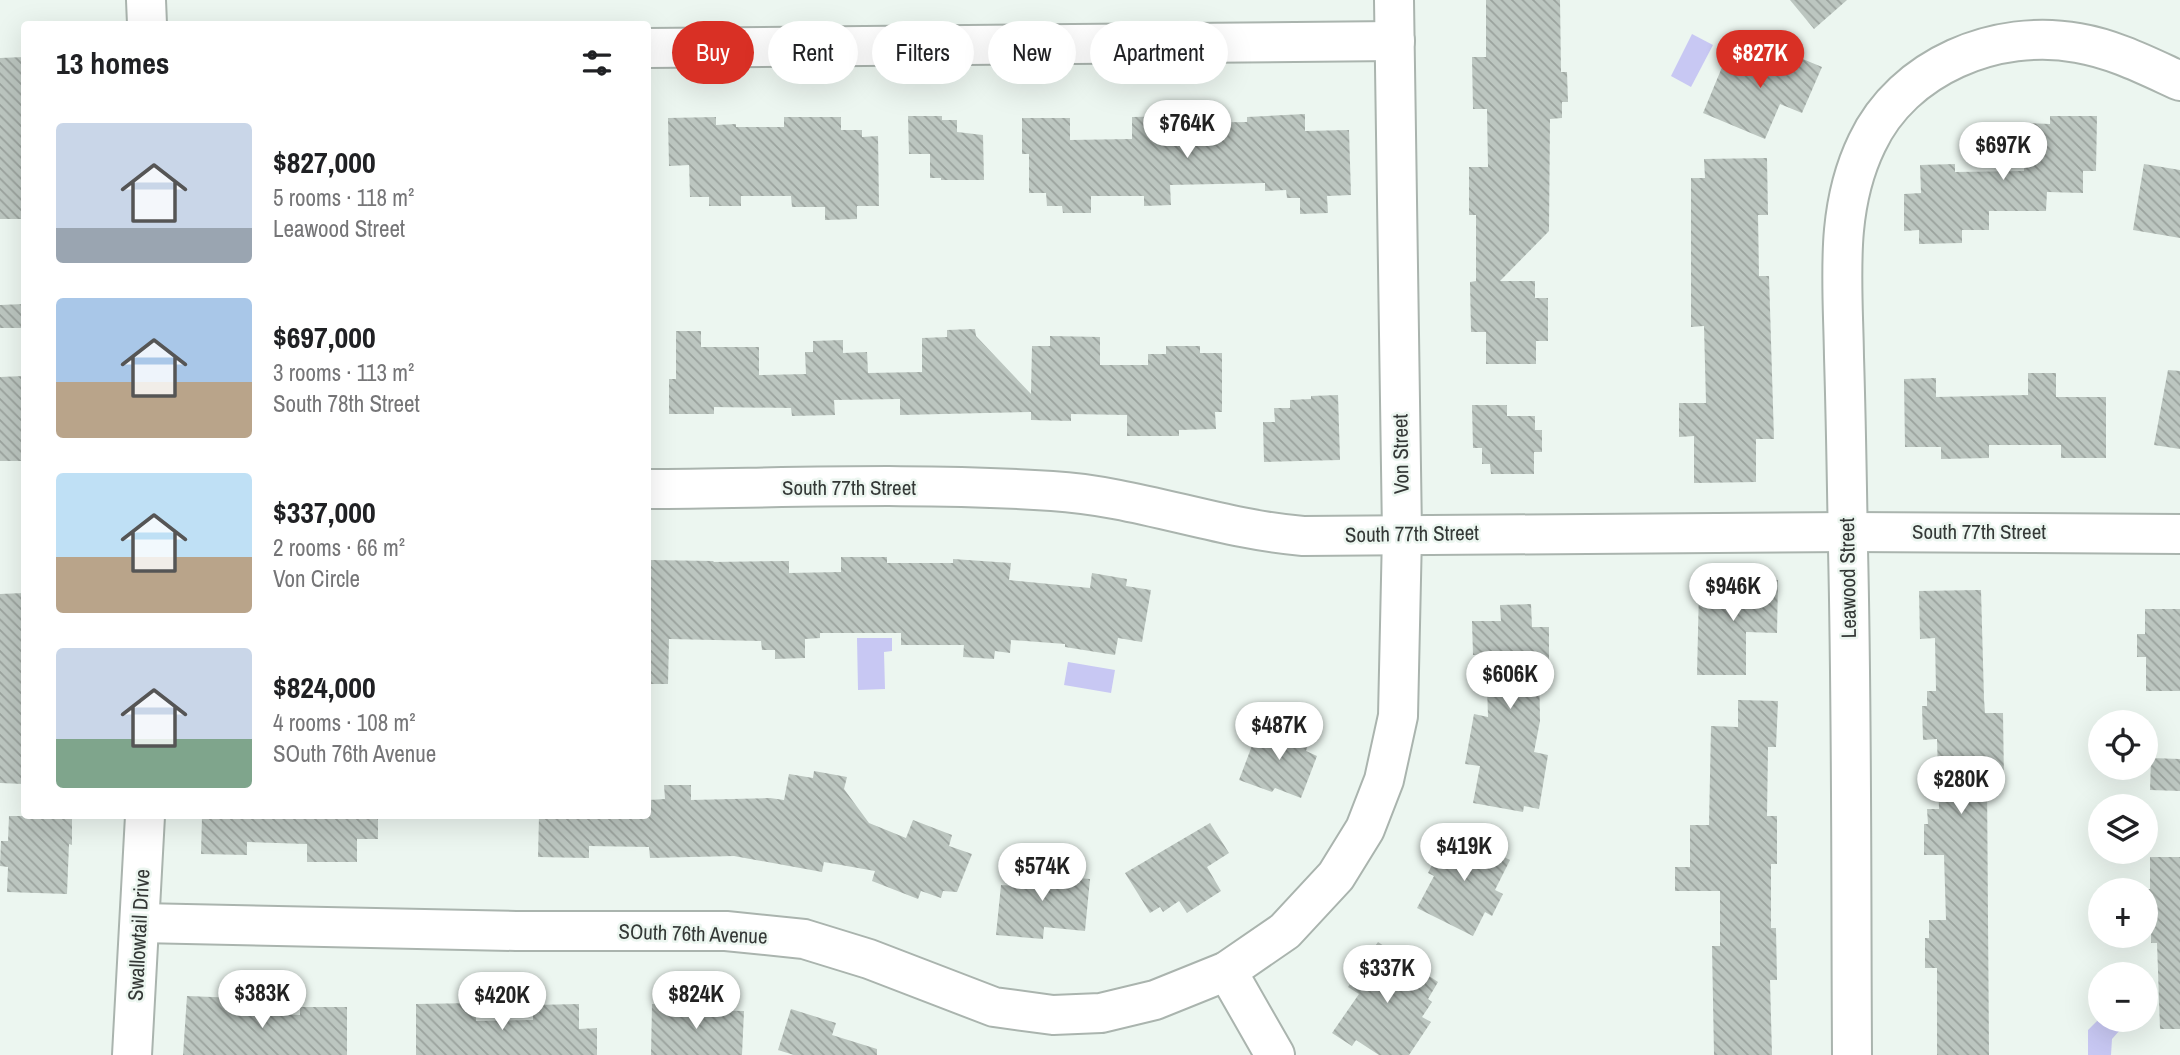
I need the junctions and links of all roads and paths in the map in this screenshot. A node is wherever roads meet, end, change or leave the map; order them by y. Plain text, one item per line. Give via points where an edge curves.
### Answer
1 (146, 0) edge
2 (1394, 0) edge
3 (147, 21) edge
4 (1395, 41) junction
5 (651, 48) edge
6 (2180, 81) edge
7 (651, 489) edge
8 (1848, 531) junction
9 (1402, 534) junction
10 (2180, 534) edge
11 (145, 819) edge
12 (140, 923) junction
13 (1227, 971) junction
14 (132, 1055) edge
15 (1275, 1055) edge
16 (1852, 1055) edge

1 - 3 street
2 - 4 street, Von Street
4 - 5 street
4 - 9 street, Von Street
6 - 8 street, Leawood Street via 2098,47 2027,41 1972,52 1946,63 1913,85 1868,139 1847,195 1843,227
7 - 9 street, South 77th Street via 1054,491 1122,501 1262,533
8 - 9 street, South 77th Street
8 - 10 street, South 77th Street
8 - 16 street, Leawood Street
9 - 13 street, Von Street via 1398,716 1384,780 1365,829 1336,876 1285,931
11 - 12 street, Swallowtail Drive
12 - 13 street, SOuth 76th Avenue via 726,931 804,939 995,1007 1054,1015 1101,1013 1155,1000
12 - 14 street, Swallowtail Drive
13 - 15 street

